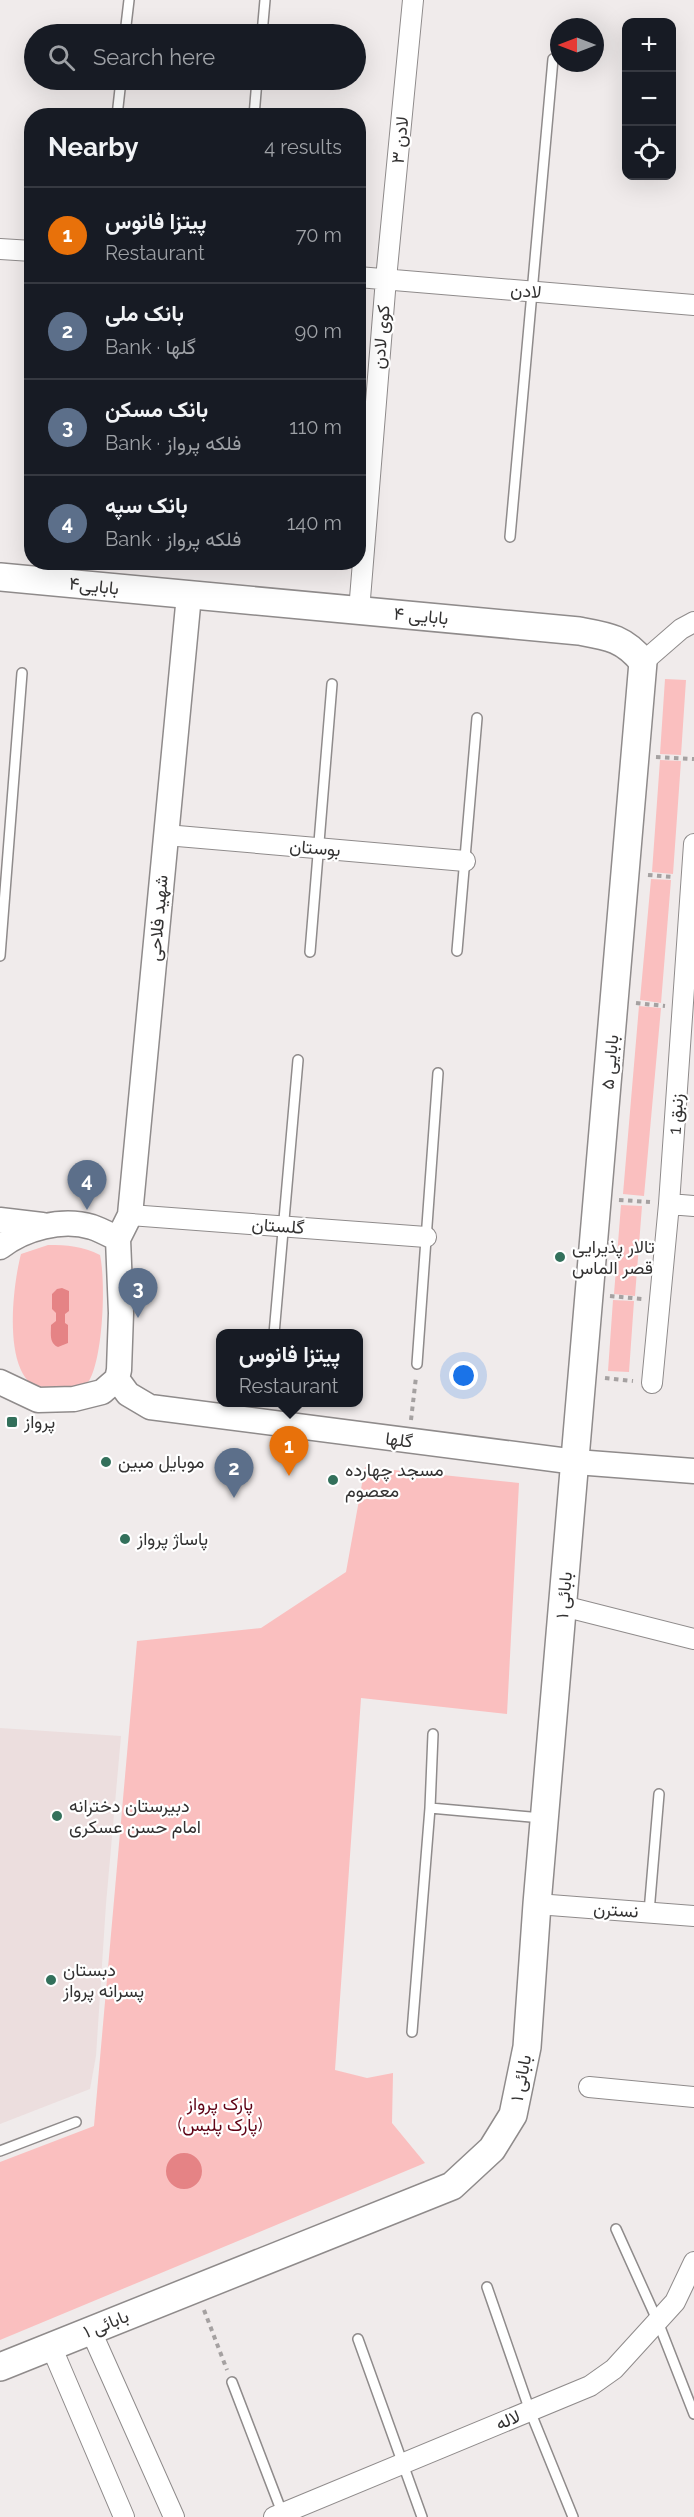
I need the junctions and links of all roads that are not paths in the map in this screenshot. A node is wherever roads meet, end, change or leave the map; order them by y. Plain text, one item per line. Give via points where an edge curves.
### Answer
1 (129, 0) edge
2 (265, 0) edge
3 (413, 0) edge
4 (126, 24) edge
5 (263, 24) edge
6 (552, 72) edge
7 (120, 90) edge
8 (256, 90) edge
9 (118, 108) edge
10 (255, 108) edge
11 (0, 249) edge
12 (24, 250) edge
13 (366, 278) edge
14 (386, 279) junction
15 (532, 291) junction
16 (694, 305) edge
17 (366, 525) edge
18 (510, 537) dead end
19 (362, 570) edge
20 (0, 577) edge
21 (189, 596) junction
22 (359, 611) junction
23 (694, 622) edge
24 (644, 662) junction
25 (22, 673) dead end
26 (332, 684) dead end
27 (477, 718) dead end
28 (166, 835) junction
29 (694, 844) edge
30 (318, 848) junction
31 (465, 861) junction
32 (458, 951) dead end
33 (310, 952) dead end
34 (0, 956) edge
35 (298, 1060) dead end
36 (438, 1073) dead end
37 (669, 1204) junction
38 (694, 1206) edge
39 (130, 1215) junction
40 (0, 1220) edge
41 (50, 1226) junction
42 (283, 1226) junction
43 (426, 1237) junction
44 (118, 1239) junction
45 (0, 1248) edge
46 (274, 1329) edge
47 (417, 1364) road end
48 (117, 1379) junction
49 (0, 1382) edge
50 (652, 1383) road end
51 (576, 1462) junction
52 (694, 1471) edge
53 (563, 1606) junction
54 (694, 1639) edge
55 (433, 1734) dead end
56 (659, 1794) dead end
57 (430, 1808) junction
58 (545, 1819) junction
59 (537, 1904) junction
60 (649, 1912) junction
61 (694, 1916) edge
62 (411, 2032) dead end
63 (589, 2087) dead end
64 (694, 2097) edge
65 (76, 2122) dead end
66 (0, 2151) edge
67 (616, 2229) dead end
68 (694, 2262) edge
69 (487, 2287) dead end
70 (658, 2322) junction
71 (91, 2331) junction
72 (358, 2339) dead end
73 (51, 2346) junction
74 (0, 2367) edge
75 (232, 2382) road end
76 (530, 2411) junction
77 (694, 2414) edge
78 (402, 2464) junction
79 (280, 2516) edge
80 (124, 2517) edge
81 (174, 2517) edge
82 (422, 2517) edge
83 (573, 2517) edge

1 - 4 lane
2 - 5 lane
3 - 14 street, لادن ۳
6 - 15 lane
7 - 9 lane
8 - 10 lane
11 - 12 street
13 - 14 street, لادن
14 - 15 street, لادن
14 - 17 street, کوی لادن
15 - 16 street, لادن
15 - 18 lane
19 - 22 street, کوی لادن
20 - 21 main road, بابایی۴
21 - 22 main road, بابایی ۴
21 - 28 street, شهید فلاحی
22 - 24 main road, بابایی ۴ via 579,631 612,637 632,648
23 - 24 street
24 - 51 main road, ۵ بابایی
25 - 34 lane
26 - 30 lane
27 - 31 lane
28 - 30 street, بوستان
28 - 39 street, شهید فلاحی
29 - 37 street, زنبق 1
30 - 31 street, بوستان
30 - 33 lane
31 - 32 lane
35 - 42 lane
36 - 43 lane
37 - 38 street
37 - 50 street, زنبق 1
39 - 42 street, گلستان
39 - 44 street, شهید فلاحی
40 - 41 street
41 - 44 street via 91,1227
41 - 45 street via 34,1228
42 - 43 street, گلستان
42 - 46 lane
43 - 47 lane
44 - 48 street via 121,1313
48 - 49 street via 102,1392 38,1400
48 - 51 street, گلها via 128,1394 150,1407
51 - 52 street, گلها
51 - 53 main road, بابائی ۱
53 - 54 street
53 - 58 main road, بابائی ۱
55 - 57 lane
56 - 60 lane
57 - 58 lane
57 - 62 lane
58 - 59 main road, بابائی ۱
59 - 60 street, نسترن
59 - 71 main road, بابائی ۱ via 527,2047 513,2115 492,2149 452,2186
60 - 61 street, نسترن
63 - 64 street
65 - 66 lane
67 - 70 lane
68 - 70 street, لاله via 675,2302
69 - 76 lane
70 - 76 street, لاله via 614,2369 590,2386
70 - 77 lane
71 - 73 main road, بابائی ۱
71 - 81 street
72 - 78 lane
73 - 74 main road, بابائی ۱
73 - 80 street
75 - 79 lane
76 - 78 street, لاله
76 - 83 lane
78 - 79 street, لاله
78 - 82 lane

